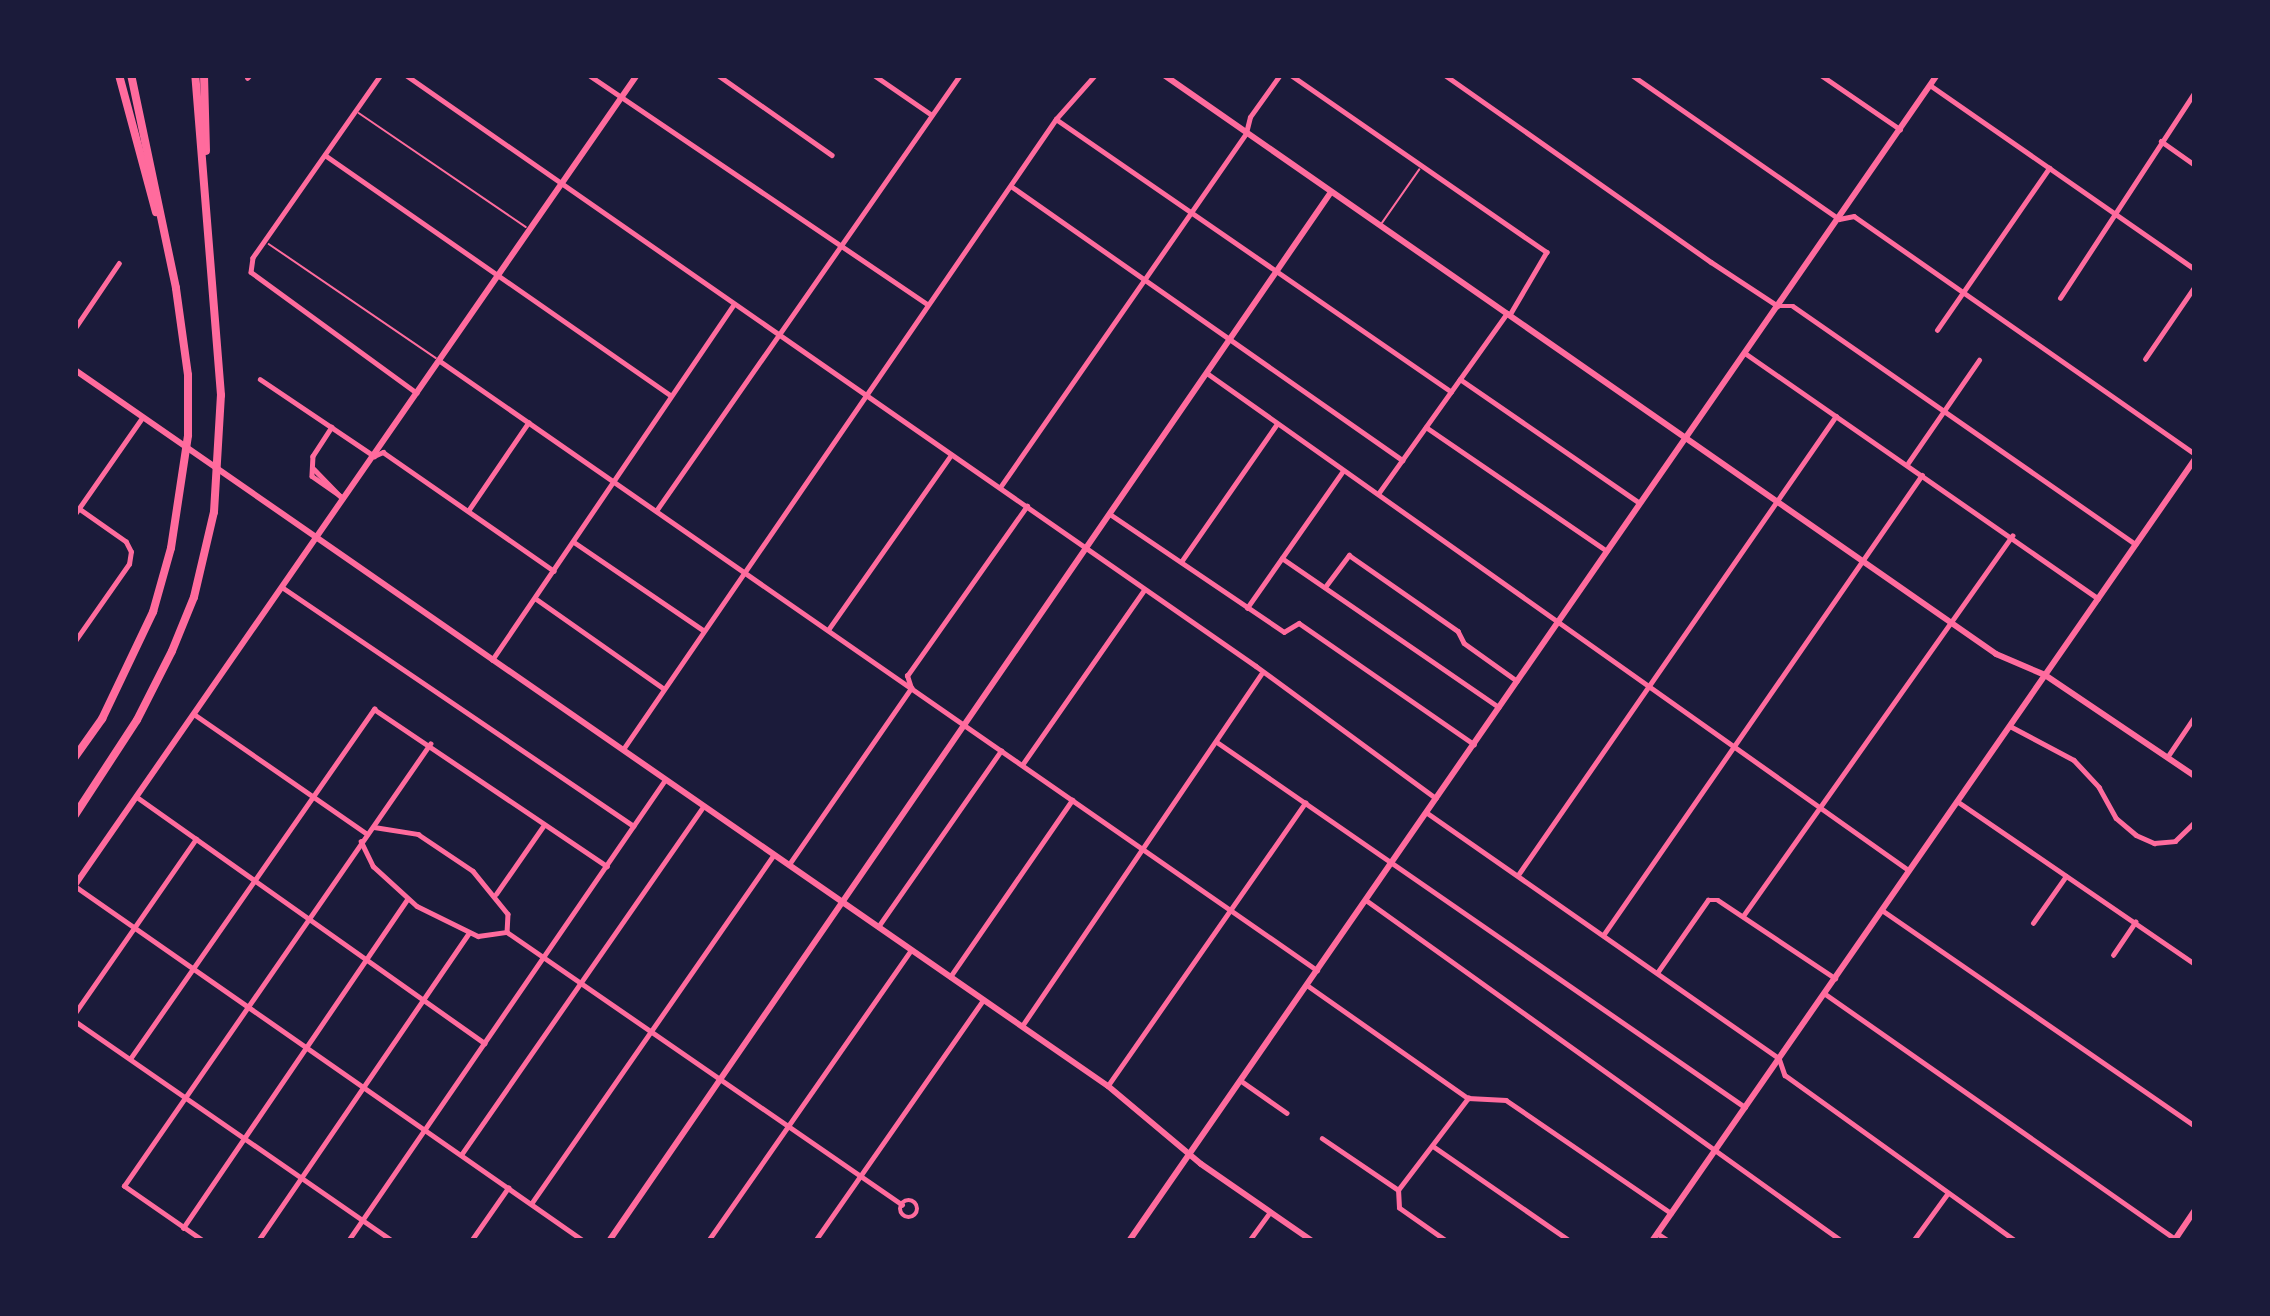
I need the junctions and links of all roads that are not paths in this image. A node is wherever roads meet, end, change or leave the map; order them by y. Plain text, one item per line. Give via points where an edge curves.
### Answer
1 (119, 75) edge
2 (131, 75) edge
3 (200, 75) edge
4 (381, 75) edge
5 (406, 75) edge
6 (589, 75) edge
7 (638, 75) edge
8 (718, 75) edge
9 (874, 75) edge
10 (960, 75) edge
11 (1095, 75) edge
12 (1164, 75) edge
13 (1280, 75) edge
14 (1291, 75) edge
15 (1445, 75) edge
16 (1632, 75) edge
17 (1821, 75) edge
18 (1937, 75) edge
19 (1930, 85) junction
20 (2195, 92) edge
21 (622, 97) junction
22 (356, 110) junction
23 (932, 115) junction
24 (1056, 119) junction
25 (1900, 129) junction
26 (1246, 133) junction
27 (2161, 141) junction
28 (326, 155) junction
29 (832, 155) dead end
30 (1422, 165) junction
31 (2195, 165) edge
32 (2049, 168) junction
33 (562, 184) junction
34 (1011, 186) junction
35 (1331, 192) junction
36 (1191, 212) junction
37 (2117, 216) junction
38 (1839, 219) junction
39 (1380, 226) junction
40 (530, 230) junction
41 (266, 242) junction
42 (843, 244) junction
43 (119, 263) dead end
44 (2195, 269) edge
45 (1276, 272) junction
46 (498, 276) junction
47 (1144, 278) junction
48 (2195, 286) edge
49 (176, 288) junction
50 (1963, 291) junction
51 (2060, 298) dead end
52 (734, 304) junction
53 (927, 304) junction
54 (1778, 307) junction
55 (1508, 314) junction
56 (75, 328) edge
57 (1936, 329) dead end
58 (779, 335) junction
59 (1230, 340) junction
60 (1745, 353) junction
61 (2145, 359) dead end
62 (1978, 360) dead end
63 (440, 362) junction
64 (75, 370) edge
65 (1207, 373) junction
66 (260, 379) dead end
67 (1460, 379) junction
68 (1451, 392) junction
69 (417, 393) junction
70 (864, 394) junction
71 (671, 396) junction
72 (1944, 410) junction
73 (1836, 416) junction
74 (142, 418) junction
75 (528, 423) junction
76 (1277, 424) junction
77 (332, 427) junction
78 (1426, 427) junction
79 (1686, 438) junction
80 (951, 454) junction
81 (374, 456) junction
82 (2195, 457) edge
83 (1403, 460) junction
84 (1908, 463) junction
85 (1343, 471) junction
86 (1922, 475) junction
87 (613, 481) junction
88 (1000, 487) junction
89 (1378, 496) junction
90 (344, 499) junction
91 (1777, 501) junction
92 (1640, 504) junction
93 (1027, 506) junction
94 (77, 511) edge
95 (468, 511) junction
96 (656, 511) junction
97 (1110, 514) junction
98 (2012, 536) junction
99 (315, 538) junction
100 (574, 542) junction
101 (2136, 544) junction
102 (1086, 549) junction
103 (1607, 551) junction
104 (1282, 558) junction
105 (1863, 561) junction
106 (1181, 562) junction
107 (554, 571) junction
108 (743, 572) junction
109 (282, 587) junction
110 (1325, 587) junction
111 (1144, 590) junction
112 (535, 598) junction
113 (2098, 598) junction
114 (1247, 608) junction
115 (1558, 622) junction
116 (1951, 622) junction
117 (703, 630) junction
118 (828, 630) junction
119 (75, 641) edge
120 (492, 660) junction
121 (1261, 674) junction
122 (2045, 675) junction
123 (1517, 681) junction
124 (1648, 687) junction
125 (663, 688) junction
126 (910, 688) junction
127 (1499, 707) junction
128 (194, 714) junction
129 (2195, 716) edge
130 (964, 725) junction
131 (2010, 726) junction
132 (1217, 742) junction
133 (430, 744) junction
134 (1474, 744) junction
135 (1733, 747) junction
136 (622, 750) junction
137 (1001, 751) junction
138 (75, 757) edge
139 (2167, 757) junction
140 (1022, 765) junction
141 (2195, 776) edge
142 (665, 779) junction
143 (310, 796) junction
144 (136, 797) junction
145 (1436, 798) junction
146 (1072, 800) junction
147 (1957, 801) junction
148 (1305, 803) junction
149 (703, 807) junction
150 (1819, 807) junction
151 (1426, 812) junction
152 (75, 814) edge
153 (2195, 822) edge
154 (545, 823) junction
155 (634, 826) junction
156 (369, 830) junction
157 (196, 838) junction
158 (361, 842) junction
159 (1144, 850) junction
160 (774, 856) junction
161 (1391, 863) junction
162 (788, 865) junction
163 (607, 866) junction
164 (1910, 870) junction
165 (1517, 875) junction
166 (2066, 876) junction
167 (254, 879) junction
168 (75, 886) edge
169 (496, 894) junction
170 (408, 899) junction
171 (1366, 900) junction
172 (842, 902) junction
173 (1231, 910) junction
174 (1882, 910) junction
175 (1743, 916) junction
176 (309, 918) junction
177 (2134, 922) junction
178 (2033, 923) dead end
179 (878, 927) junction
180 (134, 928) junction
181 (469, 932) junction
182 (507, 932) junction
183 (1603, 936) junction
184 (910, 950) junction
185 (2113, 955) dead end
186 (544, 957) junction
187 (367, 959) junction
188 (2195, 964) edge
189 (192, 968) junction
190 (1317, 970) junction
191 (1657, 973) junction
192 (950, 977) junction
193 (1835, 978) junction
194 (581, 982) junction
195 (1307, 985) junction
196 (1824, 993) junction
197 (423, 999) junction
198 (983, 1000) junction
199 (248, 1007) junction
200 (75, 1017) edge
201 (1022, 1026) junction
202 (651, 1030) junction
203 (485, 1043) junction
204 (307, 1048) junction
205 (1779, 1058) junction
206 (130, 1059) junction
207 (720, 1079) junction
208 (1240, 1081) junction
209 (1108, 1086) junction
210 (363, 1087) junction
211 (186, 1097) junction
212 (1468, 1098) junction
213 (1745, 1106) junction
214 (1287, 1113) dead end
215 (788, 1125) junction
216 (2195, 1126) edge
217 (425, 1130) junction
218 (245, 1138) junction
219 (1322, 1138) dead end
220 (1433, 1146) junction
221 (1717, 1148) junction
222 (1190, 1154) junction
223 (461, 1155) junction
224 (861, 1175) junction
225 (301, 1178) junction
226 (508, 1188) junction
227 (1398, 1190) junction
228 (1948, 1193) junction
229 (531, 1204) junction
230 (902, 1204) dead end
231 (2195, 1210) edge
232 (1270, 1212) junction
233 (1671, 1213) junction
234 (363, 1220) junction
235 (183, 1228) junction
236 (1658, 1233) junction
237 (2176, 1240) edge
238 (202, 1241) edge
239 (257, 1241) edge
240 (347, 1241) edge
241 (393, 1241) edge
242 (471, 1241) edge
243 (584, 1241) edge
244 (609, 1241) edge
245 (708, 1241) edge
246 (815, 1241) edge
247 (1129, 1241) edge
248 (1250, 1241) edge
249 (1312, 1241) edge
250 (1446, 1241) edge
251 (1570, 1241) edge
252 (1652, 1241) edge
253 (1669, 1241) edge
254 (1842, 1241) edge
255 (1913, 1241) edge
256 (2017, 1241) edge

1 - 49 highway
2 - 49 highway
3 - 152 highway via 222,422 214,512 172,652
4 - 22 street
5 - 33 street
6 - 21 street
7 - 21 street
8 - 29 street
9 - 23 street
10 - 23 street
11 - 24 street
12 - 26 street
13 - 26 street
14 - 30 street
15 - 54 street
16 - 38 street
17 - 25 street
18 - 19 street
19 - 25 street
19 - 32 street
20 - 27 street
21 - 33 street
21 - 42 street
22 - 28 street
22 - 40 lane
23 - 42 street
24 - 34 street
24 - 36 street
25 - 38 street
26 - 35 street
26 - 36 street
27 - 31 street
27 - 37 street
28 - 41 street
28 - 46 street
30 - 39 lane
30 - 55 street via 1546,251
32 - 37 street
32 - 50 street
33 - 40 street
33 - 52 street
34 - 47 street
34 - 53 street
35 - 39 street
35 - 45 street
36 - 45 street
36 - 47 street
37 - 44 street
37 - 51 street
38 - 50 street via 1853,216
38 - 54 street
39 - 55 street
40 - 46 street
41 - 63 lane
41 - 69 street via 251,272
42 - 53 street
42 - 58 street
43 - 56 street
45 - 59 street
45 - 68 street
46 - 63 street
46 - 71 street
47 - 59 street
47 - 88 street
48 - 61 street
49 - 138 highway via 188,400 181,493 153,612
50 - 57 street
50 - 82 street
52 - 58 street
52 - 71 street
53 - 70 street
54 - 60 street
54 - 72 street via 1793,306
55 - 67 street
55 - 79 street
58 - 70 street
58 - 96 street
59 - 65 street
59 - 83 street
60 - 73 street
60 - 79 street
62 - 72 street
63 - 69 street
63 - 75 street
64 - 74 street
65 - 76 street
65 - 97 street
66 - 77 street
67 - 68 street
67 - 92 street
68 - 78 street
69 - 81 street
70 - 80 street
70 - 108 street
71 - 87 street
72 - 84 street
72 - 101 street
73 - 84 street
73 - 91 street
74 - 94 street
74 - 99 street
75 - 87 street
75 - 95 street
76 - 85 street
76 - 106 street
77 - 81 street
77 - 90 street via 313,456 314,469
78 - 83 street
78 - 103 street
79 - 91 street
79 - 92 street
80 - 88 street
80 - 118 street
81 - 90 street
81 - 95 street via 383,452
82 - 101 street
83 - 89 street
84 - 86 street
85 - 89 street
85 - 104 street
86 - 98 street
86 - 105 street
87 - 96 street
87 - 100 street
88 - 93 street
89 - 115 street
90 - 99 street
91 - 105 street
91 - 124 street
92 - 103 street
93 - 102 street
93 - 126 street via 908,676
94 - 119 street via 131,552
95 - 107 street
96 - 108 street
97 - 102 street
97 - 106 street
98 - 113 street
98 - 116 street
99 - 109 street
99 - 120 street
100 - 107 street
100 - 117 street
101 - 113 street
102 - 111 street
102 - 130 street
103 - 115 street
104 - 110 street
104 - 114 street
105 - 116 street
105 - 135 street
106 - 114 street
107 - 112 street
108 - 117 street
108 - 118 street
109 - 128 street
109 - 155 street
110 - 123 street via 1349,555
110 - 127 street
111 - 121 street
111 - 140 street
112 - 120 street
112 - 125 street
113 - 122 street
114 - 134 street via 1284,632 1299,623
115 - 123 street
115 - 124 street
116 - 122 street
116 - 150 street
117 - 125 street
118 - 126 street
120 - 136 street
121 - 132 street
121 - 145 street
122 - 131 street
122 - 139 street
123 - 127 street
124 - 135 street
124 - 165 street
125 - 136 street
126 - 130 street
126 - 162 street
127 - 134 street
128 - 143 street
128 - 144 street
129 - 139 street
130 - 137 street
130 - 172 street
131 - 147 street
131 - 153 street via 2074,760 2136,835 2175,841
132 - 148 street
132 - 159 street
133 - 143 street via 374,709
133 - 154 street
133 - 156 street
134 - 145 street
135 - 150 street
135 - 183 street
136 - 142 street
137 - 140 street
137 - 179 street
139 - 141 street
140 - 146 street
142 - 149 street
142 - 155 street
143 - 156 street
143 - 167 street
144 - 157 street
144 - 168 street
145 - 151 street
146 - 159 street
146 - 192 street
147 - 164 street
147 - 166 street
148 - 161 street
148 - 173 street
149 - 160 street
149 - 194 street
150 - 164 street
150 - 175 street
151 - 161 street
151 - 165 street
154 - 163 street
154 - 169 street
155 - 163 street
156 - 158 street
156 - 169 street via 428,839
157 - 167 street
157 - 180 street
158 - 170 street via 373,866
158 - 176 street
159 - 173 street
159 - 201 street
160 - 162 street
160 - 202 street
161 - 171 street
161 - 213 street
162 - 172 street
163 - 186 street
164 - 174 street
165 - 183 street
166 - 177 street
166 - 178 street
167 - 176 street
167 - 189 street
168 - 180 street
169 - 182 street via 511,922
170 - 181 street
170 - 187 street
171 - 190 street
171 - 221 street
172 - 179 street
172 - 207 street
173 - 190 street
173 - 209 street
174 - 193 street
174 - 216 street
175 - 191 street via 1708,900
175 - 193 street
176 - 187 street
176 - 199 street
177 - 185 street
177 - 188 street
179 - 184 street
180 - 189 street
180 - 200 street
181 - 182 street
181 - 197 street
182 - 186 street
183 - 191 street
184 - 192 street
184 - 215 street
186 - 194 street
186 - 203 street
187 - 197 street
187 - 204 street
189 - 199 street
189 - 206 street
190 - 195 street
191 - 205 street
192 - 198 street
193 - 196 street
194 - 202 street
194 - 223 street
195 - 208 street
195 - 212 street
196 - 205 street
196 - 237 street
197 - 203 street
197 - 210 street
198 - 201 street
198 - 224 street
199 - 204 street
199 - 211 street
200 - 206 street
201 - 209 street
202 - 207 street
202 - 229 street
203 - 217 street
204 - 210 street
204 - 218 street
205 - 213 street
205 - 228 street via 1785,1075
206 - 211 street
207 - 215 street
207 - 244 street
208 - 214 street
208 - 222 street
209 - 222 street
210 - 217 street
210 - 225 street
211 - 218 street
211 - 235 street via 124,1186
212 - 220 street
212 - 233 street via 1506,1100
213 - 221 street
215 - 224 street
215 - 245 street
217 - 223 street
217 - 234 street
218 - 225 street
218 - 235 street
219 - 227 street
220 - 227 street
220 - 251 street
221 - 233 street
221 - 254 street
222 - 232 street
222 - 247 street
223 - 226 street
224 - 230 street
224 - 246 street
225 - 234 street
225 - 239 street
226 - 229 street
226 - 242 street
227 - 250 street via 1399,1208
228 - 255 street
228 - 256 street
229 - 243 street
231 - 237 street
232 - 248 street
232 - 249 street
233 - 236 street
234 - 240 street
234 - 241 street
235 - 238 street
236 - 252 street
236 - 253 street

